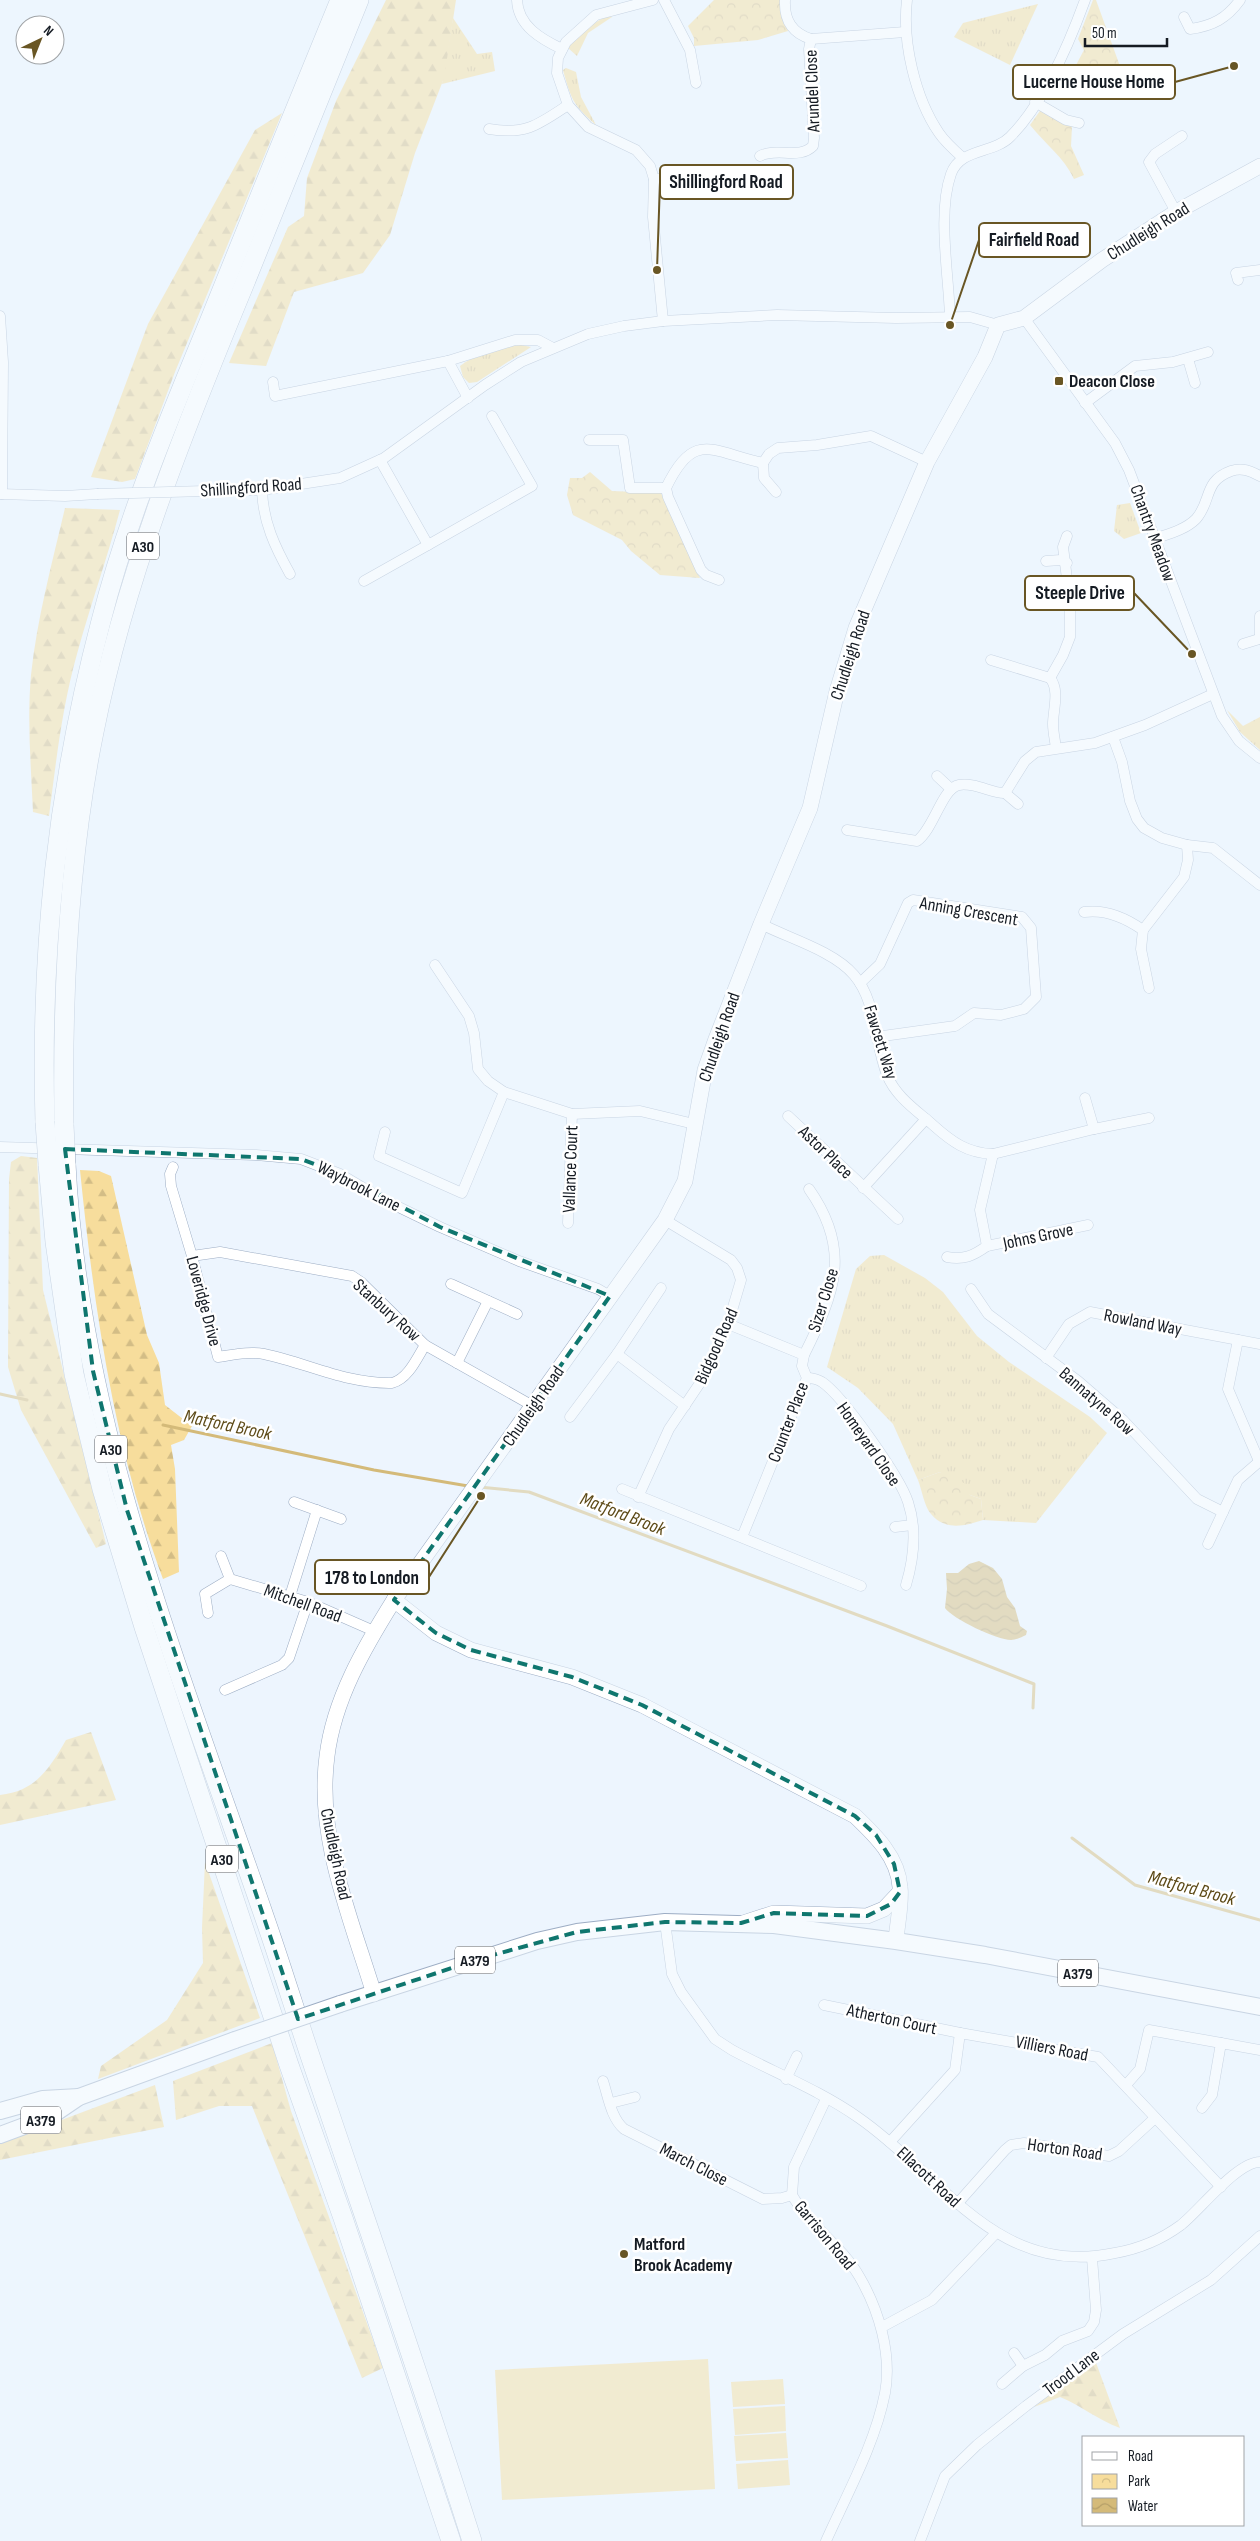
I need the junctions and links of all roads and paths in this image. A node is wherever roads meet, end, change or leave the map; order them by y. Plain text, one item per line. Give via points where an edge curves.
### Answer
1 (340, 0) edge
2 (359, 0) edge
3 (517, 0) edge
4 (654, 0) edge
5 (664, 0) edge
6 (786, 0) edge
7 (907, 0) edge
8 (1085, 0) edge
9 (1240, 0) edge
10 (1184, 17) dead end
11 (905, 32) junction
12 (811, 39) junction
13 (562, 49) junction
14 (696, 83) dead end
15 (1035, 102) junction
16 (568, 105) junction
17 (1079, 123) dead end
18 (489, 129) dead end
19 (1182, 136) dead end
20 (760, 156) dead end
21 (963, 158) junction
22 (1260, 166) edge
23 (714, 173) dead end
24 (654, 179) junction
25 (1176, 212) junction
26 (1260, 270) edge
27 (1238, 280) dead end
28 (0, 316) edge
29 (950, 318) junction
30 (1024, 318) junction
31 (663, 321) junction
32 (998, 325) junction
33 (553, 348) junction
34 (1208, 352) dead end
35 (1188, 359) junction
36 (448, 361) junction
37 (273, 382) dead end
38 (1195, 383) dead end
39 (468, 398) junction
40 (1084, 403) junction
41 (492, 416) dead end
42 (589, 440) dead end
43 (380, 460) junction
44 (927, 462) junction
45 (763, 463) junction
46 (1260, 477) edge
47 (666, 488) junction
48 (262, 490) junction
49 (776, 492) dead end
50 (1, 494) edge
51 (1067, 536) dead end
52 (1154, 539) junction
53 (428, 546) junction
54 (1046, 561) dead end
55 (1067, 563) junction
56 (290, 574) dead end
57 (719, 580) dead end
58 (364, 581) dead end
59 (1260, 616) edge
60 (1259, 639) edge
61 (1243, 644) dead end
62 (991, 660) dead end
63 (1050, 678) junction
64 (1213, 694) junction
65 (1112, 737) junction
66 (1056, 748) junction
67 (1260, 758) edge
68 (937, 776) dead end
69 (951, 788) junction
70 (1005, 793) junction
71 (1018, 804) dead end
72 (847, 830) dead end
73 (1187, 845) junction
74 (1260, 885) edge
75 (1084, 912) dead end
76 (761, 924) junction
77 (1143, 930) junction
78 (435, 965) dead end
79 (860, 983) junction
80 (1149, 988) dead end
81 (876, 1037) junction
82 (504, 1092) junction
83 (1085, 1098) dead end
84 (572, 1114) junction
85 (788, 1116) dead end
86 (1149, 1118) dead end
87 (926, 1119) junction
88 (694, 1124) junction
89 (1094, 1129) junction
90 (386, 1132) dead end
91 (0, 1147) edge
92 (993, 1154) junction
93 (173, 1167) dead end
94 (863, 1188) junction
95 (809, 1189) dead end
96 (898, 1219) dead end
97 (666, 1220) junction
98 (568, 1223) dead end
99 (1088, 1225) dead end
100 (987, 1246) junction
101 (192, 1256) junction
102 (947, 1257) dead end
103 (451, 1284) dead end
104 (661, 1288) dead end
105 (970, 1290) dead end
106 (610, 1296) junction
107 (488, 1301) junction
108 (517, 1314) dead end
109 (728, 1324) junction
110 (1238, 1340) junction
111 (1260, 1344) edge
112 (425, 1345) junction
113 (618, 1354) junction
114 (804, 1354) junction
115 (1046, 1358) junction
116 (457, 1363) junction
117 (807, 1378) junction
118 (533, 1406) junction
119 (685, 1406) junction
120 (570, 1417) dead end
121 (1259, 1461) edge
122 (622, 1489) dead end
123 (638, 1497) junction
124 (294, 1502) dead end
125 (317, 1510) junction
126 (1223, 1512) junction
127 (342, 1519) dead end
128 (912, 1525) junction
129 (895, 1527) dead end
130 (742, 1537) junction
131 (1208, 1544) dead end
132 (221, 1556) dead end
133 (230, 1578) junction
134 (906, 1585) dead end
135 (861, 1586) dead end
136 (290, 1596) junction
137 (394, 1600) junction
138 (308, 1602) junction
139 (208, 1613) dead end
140 (374, 1631) junction
141 (225, 1690) dead end
142 (900, 1892) junction
143 (665, 1922) junction
144 (741, 1924) junction
145 (896, 1941) junction
146 (374, 1994) junction
147 (824, 2005) dead end
148 (1260, 2007) edge
149 (960, 2033) junction
150 (1221, 2043) junction
151 (1260, 2050) edge
152 (797, 2056) dead end
153 (786, 2079) junction
154 (603, 2081) dead end
155 (1126, 2085) junction
156 (78, 2097) junction
157 (634, 2097) dead end
158 (826, 2099) junction
159 (611, 2103) junction
160 (1202, 2108) dead end
161 (0, 2111) edge
162 (1155, 2118) junction
163 (0, 2135) edge
164 (890, 2142) junction
165 (1260, 2162) edge
166 (1221, 2187) junction
167 (792, 2195) junction
168 (957, 2204) junction
169 (995, 2234) junction
170 (1260, 2236) edge
171 (1092, 2258) junction
172 (882, 2327) junction
173 (1014, 2353) dead end
174 (1023, 2366) junction
175 (1002, 2384) dead end
176 (451, 2541) edge
177 (472, 2541) edge
178 (826, 2541) edge
179 (920, 2541) edge

1 - 176 highway, A30, bridge via 171,415 101,618 71,753 50,899 44,982 45,1122 55,1242 74,1374 102,1489 144,1627 289,2065
2 - 177 highway, A30, bridge via 202,388 148,530 123,612 94,731 79,823 63,1048 64,1125 80,1297 108,1437 127,1510 196,1725 265,1918
3 - 13 street via 517,10 528,27
4 - 13 street via 596,15 573,34
5 - 14 street via 690,50
6 - 12 street via 788,20 794,30
7 - 11 street
8 - 15 street via 1054,72
9 - 10 street via 1222,20 1191,34
11 - 12 street
11 - 21 street via 915,76 932,120 945,140
12 - 20 street, Arundel Close via 812,146 802,153 768,152
13 - 16 street via 557,73
15 - 17 street via 1066,120
15 - 21 street via 1010,137 992,148
16 - 18 street via 527,129 509,132
16 - 24 street via 588,127 612,137 642,156
19 - 25 street via 1155,154 1149,162
21 - 29 street via 951,172 946,201
22 - 25 street, Chudleigh Road
23 - 24 street via 704,179
24 - 31 street
25 - 30 street, Chudleigh Road via 1097,263
26 - 27 street via 1236,273
28 - 50 street via 3,362
29 - 31 street, Shillingford Road via 778,315
29 - 32 street, Shillingford Road via 970,317
30 - 32 street, Chudleigh Road
30 - 40 street, Chantry Meadow via 1067,374
31 - 33 street, Shillingford Road via 588,334
32 - 44 street, Chudleigh Road via 985,357
33 - 36 street via 538,340 515,340
33 - 39 street, Shillingford Road via 520,362
34 - 35 street
35 - 38 street
35 - 40 street via 1135,366
36 - 37 street via 275,396
36 - 39 street
39 - 43 street, Shillingford Road
40 - 52 street, Chantry Meadow via 1120,451
41 - 53 street via 532,486
42 - 47 street via 623,440 630,488
43 - 48 street, Shillingford Road via 340,478
43 - 53 street
44 - 45 street via 871,436 778,448
44 - 76 street, Chudleigh Road via 856,628 837,691 810,808
45 - 47 street via 700,448 686,456
45 - 49 street via 764,478
46 - 52 street via 1243,469 1218,477 1212,482 1194,521
47 - 57 street via 701,570
48 - 50 street, Shillingford Road, bridge via 65,496
48 - 56 street via 273,543
51 - 55 street via 1063,547
52 - 64 street, Chantry Meadow
53 - 58 street
54 - 55 street
55 - 63 street via 1070,637
59 - 60 street
60 - 61 street
62 - 63 street
63 - 66 street via 1055,697 1053,727
64 - 65 street
64 - 67 street, Chantry Meadow via 1230,730
65 - 66 street via 1095,743
65 - 73 street via 1140,824 1156,835
66 - 70 street via 1029,756
68 - 69 street
69 - 70 street via 973,785
69 - 72 street via 928,831 917,841
70 - 71 street
73 - 74 street via 1214,848
73 - 77 street via 1184,877
75 - 77 street via 1095,910 1112,914
76 - 79 street, Fawcett Way via 829,956 844,965
76 - 88 street, Chudleigh Road via 705,1070
77 - 80 street via 1141,950
78 - 82 street via 460,1000 473,1026 478,1069
79 - 81 street, Fawcett Way via 868,998
79 - 81 street, Anning Crescent via 880,964 908,903 913,900 1022,917 1031,928 1036,997 1024,1009 1001,1015 974,1013 955,1026
81 - 87 street, Fawcett Way via 888,1076 896,1090
82 - 84 street
82 - 90 street via 462,1193 379,1156
83 - 89 street
84 - 88 street via 640,1111
84 - 98 street, Vallance Court
85 - 94 street, Astor Place
86 - 89 street, Fawcett Way
87 - 92 street, Fawcett Way via 956,1145
87 - 94 street, Astor Place
88 - 97 street, Chudleigh Road via 685,1181
89 - 92 street, Fawcett Way
91 - 106 street, Waybrook Lane via 301,1159 340,1174 440,1227
92 - 100 street, Johns Grove via 980,1210
93 - 101 street, Loveridge Drive via 171,1186
94 - 96 street, Astor Place
95 - 114 street, Sizer Close via 824,1210 831,1229 835,1245 835,1273 825,1307
97 - 106 street, Chudleigh Road
97 - 109 street, Bidgood Road via 716,1248 737,1268 740,1290
99 - 100 street, Johns Grove
100 - 102 street, Johns Grove via 961,1259
101 - 112 street, Stanbury Row via 220,1252 352,1276
101 - 112 street, Loveridge Drive via 218,1357 263,1353 323,1373 392,1384 412,1368
103 - 107 street
104 - 113 street
105 - 115 street, Bannatyne Row via 988,1314
106 - 118 street, Chudleigh Road
107 - 108 street
107 - 116 street
109 - 114 street
109 - 119 street, Bidgood Road via 704,1377
110 - 111 street, Rowland Way
110 - 115 street, Rowland Way via 1090,1312 1069,1324
110 - 121 street via 1228,1389
112 - 116 street, Stanbury Row
113 - 119 street
113 - 120 street
114 - 117 street, Counter Place via 802,1366
115 - 126 street, Bannatyne Row via 1122,1420 1197,1499
116 - 118 street, Stanbury Row
117 - 128 street, Homeyard Close via 826,1386 886,1461 908,1502
117 - 130 street, Counter Place
118 - 137 street, Chudleigh Road
119 - 123 street, Bidgood Road via 669,1430
121 - 126 street via 1238,1480
122 - 123 street
123 - 130 street
124 - 125 street
125 - 127 street
125 - 136 street
126 - 131 street
128 - 129 street
128 - 134 street, Homeyard Close via 912,1566
130 - 135 street
132 - 133 street
133 - 136 street, Mitchell Road
133 - 139 street via 205,1594
136 - 138 street, Mitchell Road
137 - 140 street, Chudleigh Road
137 - 142 street via 436,1634 471,1650 572,1677 642,1705 855,1816 886,1849 894,1864
138 - 140 street, Mitchell Road
138 - 141 street via 289,1658 282,1665
140 - 146 street, Chudleigh Road via 353,1671 338,1712 327,1755 325,1799 334,1864
142 - 144 street via 884,1909 867,1916 774,1913
142 - 145 street
143 - 144 main road, A379
143 - 146 main road, A379 via 577,1932 537,1941
143 - 153 street, Ellacott Road via 672,1974 715,2039
144 - 145 main road, A379 via 774,1925
145 - 148 main road, A379
146 - 156 main road, A379, bridge
147 - 149 street, Atherton Court
149 - 155 street, Villiers Road via 1098,2057
149 - 164 street via 955,2070
150 - 151 street
150 - 155 street via 1149,2030 1140,2069
150 - 160 street via 1212,2095
152 - 153 street
153 - 158 street, Ellacott Road
154 - 159 street, March Close
155 - 162 street, Villiers Road
156 - 161 main road, A379 via 43,2099
156 - 163 main road, A379 via 51,2116
157 - 159 street
158 - 164 street, Ellacott Road via 858,2117
158 - 167 street, Garrison Road via 794,2167
159 - 167 street, March Close via 613,2114 624,2129 764,2199
162 - 166 street, Villiers Road
162 - 168 street, Horton Road via 1119,2151 1109,2156 1024,2142 1011,2145
164 - 168 street, Ellacott Road
165 - 166 street, Ellacott Road via 1244,2167
166 - 171 street, Ellacott Road via 1196,2212 1163,2236 1135,2248
167 - 172 street, Garrison Road via 814,2226 845,2254 864,2285
168 - 169 street, Ellacott Road
169 - 171 street, Ellacott Road via 1043,2252
169 - 172 street via 932,2300
170 - 179 street, Trood Lane via 1212,2280 1123,2334 977,2446 945,2476
171 - 174 street via 1094,2322 1088,2331 1072,2336
172 - 178 street, Garrison Road via 885,2392 874,2428
173 - 174 street
174 - 175 street

